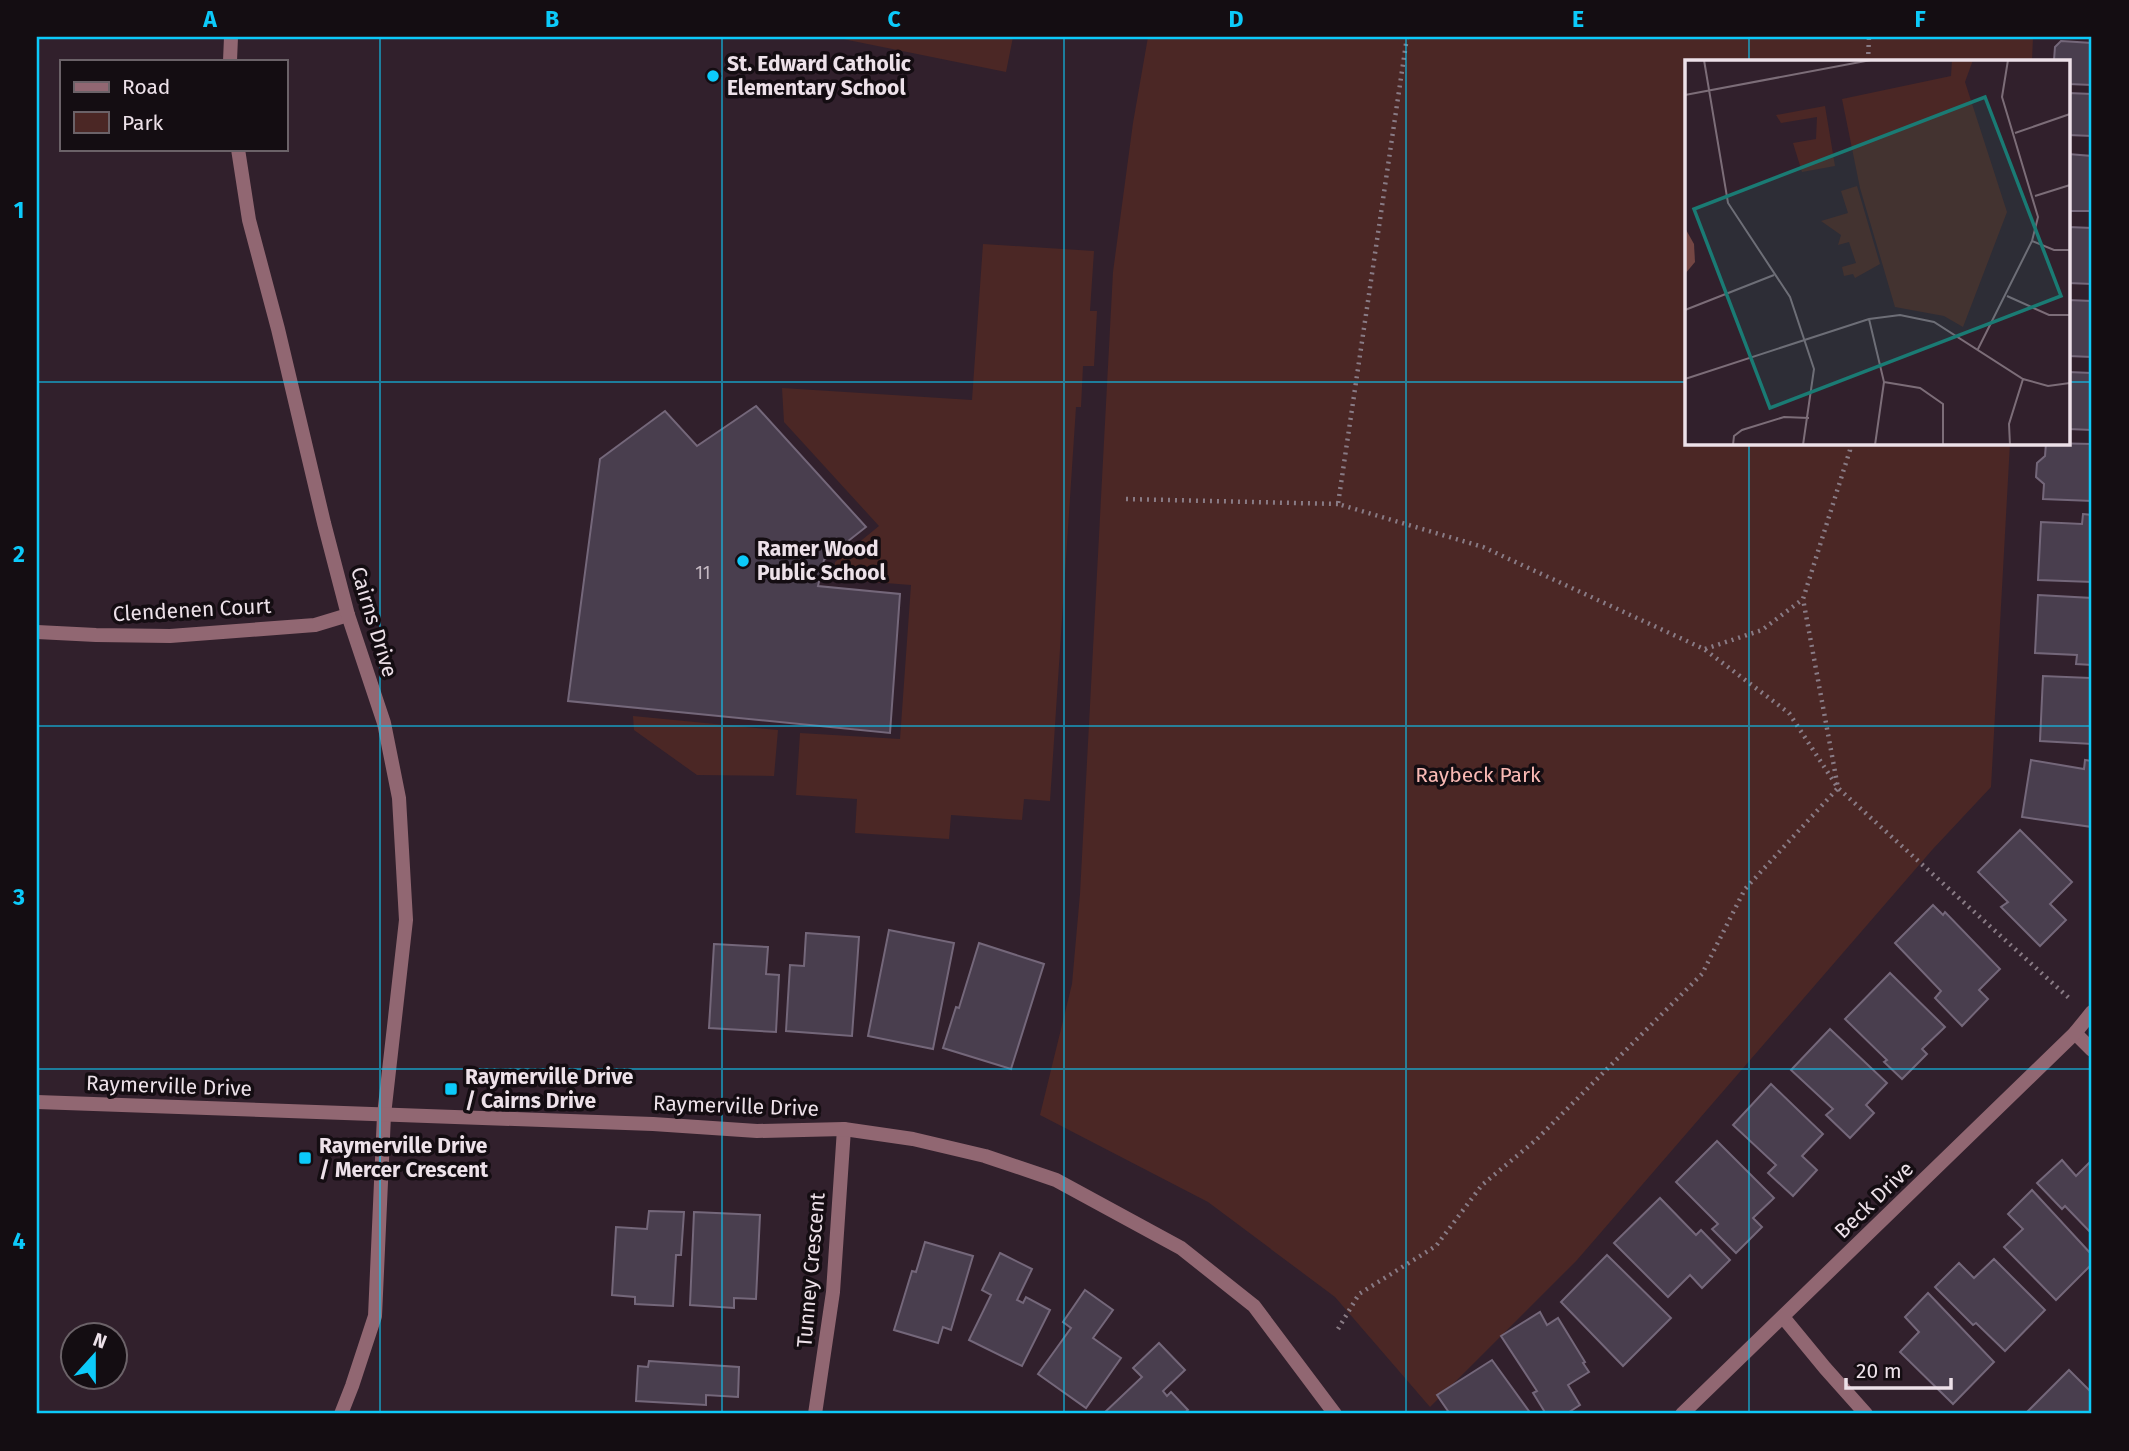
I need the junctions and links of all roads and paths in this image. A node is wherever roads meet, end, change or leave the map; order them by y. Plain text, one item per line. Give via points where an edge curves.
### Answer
1 (231, 37) edge
2 (1408, 37) edge
3 (1869, 37) edge
4 (230, 60) edge
5 (1867, 60) edge
6 (238, 150) edge
7 (1850, 444) edge
8 (1126, 499) dead end
9 (1338, 504) junction
10 (1803, 599) junction
11 (348, 615) junction
12 (37, 632) edge
13 (1704, 649) junction
14 (1838, 788) junction
15 (2091, 1014) edge
16 (2075, 1033) junction
17 (2092, 1050) edge
18 (37, 1102) edge
19 (384, 1115) junction
20 (844, 1129) junction
21 (1783, 1317) junction
22 (1338, 1329) dead end
23 (341, 1414) edge
24 (816, 1414) edge
25 (1335, 1414) edge
26 (1682, 1414) edge
27 (1866, 1414) edge

1 - 4 street
2 - 9 path
3 - 5 path
6 - 11 street, Cairns Drive via 249,220
7 - 10 path
8 - 9 path
9 - 13 path via 1483,547
10 - 13 path via 1762,630
10 - 14 path
11 - 12 street, Clendenen Court via 315,625 170,636
11 - 19 street, Cairns Drive via 384,723 399,798 406,920
13 - 14 path via 1789,713
14 - 15 path
14 - 22 path via 1745,889 1702,974 1536,1140 1482,1185 1436,1246 1359,1294
15 - 16 street, Beck Drive
16 - 17 street
16 - 21 street, Beck Drive
18 - 19 street, Raymerville Drive
19 - 20 street, Raymerville Drive via 757,1131
19 - 23 street, Cairns Drive via 375,1316
20 - 24 street, Tunney Crescent via 833,1292
20 - 25 street, Raymerville Drive via 985,1156 1056,1180 1181,1248 1254,1306
21 - 26 street, Beck Drive
21 - 27 street

